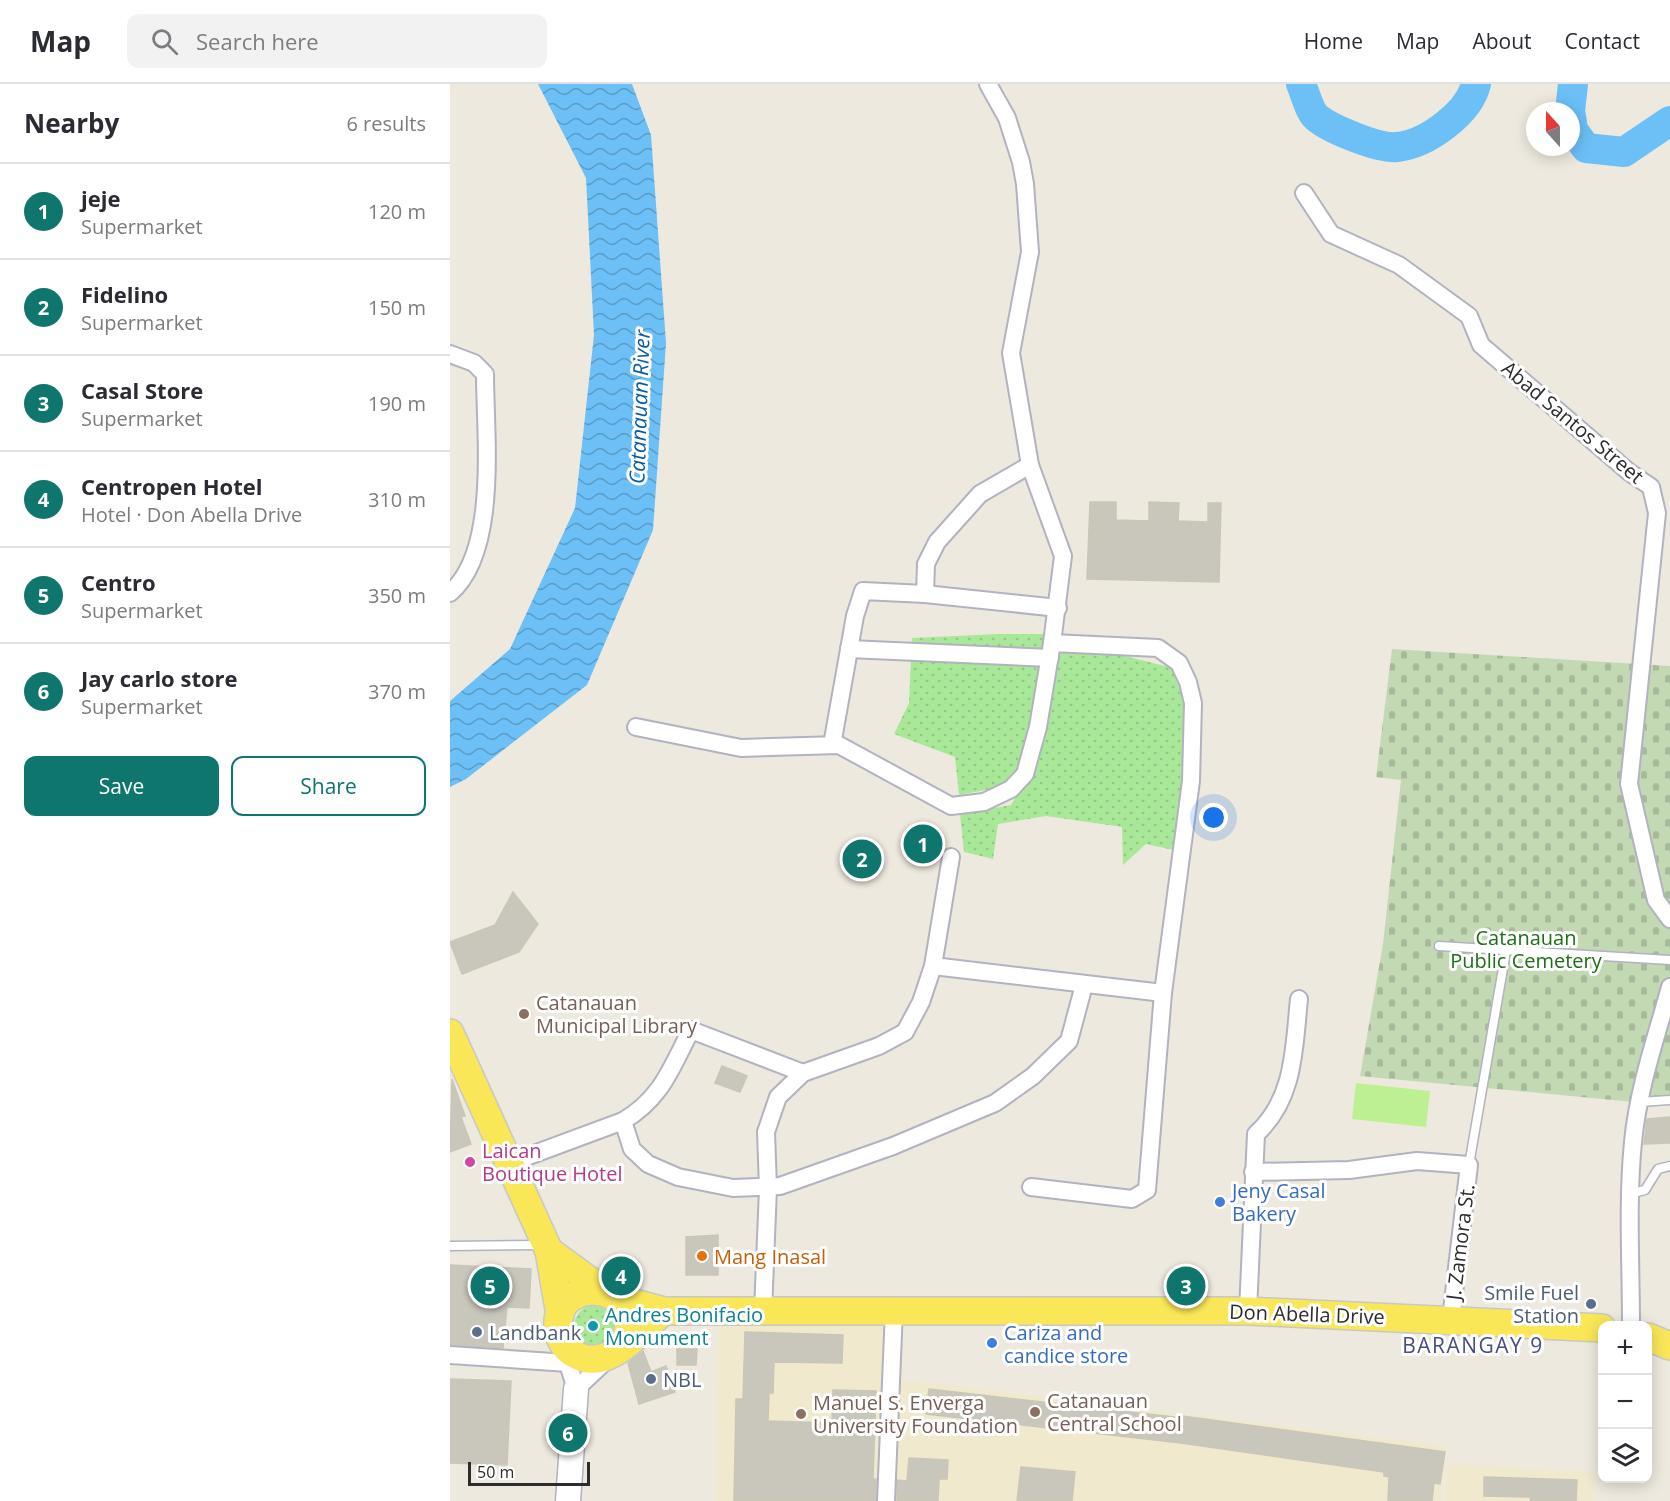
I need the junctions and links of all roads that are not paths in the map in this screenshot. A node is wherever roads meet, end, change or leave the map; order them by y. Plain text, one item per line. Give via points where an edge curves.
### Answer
1 (988, 84) edge
2 (1304, 192) dead end
3 (450, 354) edge
4 (1030, 465) junction
5 (450, 593) edge
6 (925, 594) junction
7 (1058, 608) junction
8 (849, 650) junction
9 (1051, 651) junction
10 (636, 727) dead end
11 (832, 745) junction
12 (951, 857) dead end
13 (1670, 919) edge
14 (1438, 946) dead end
15 (1506, 951) junction
16 (1670, 960) edge
17 (933, 966) junction
18 (1084, 985) junction
19 (1670, 987) edge
20 (1163, 993) junction
21 (1299, 999) dead end
22 (450, 1033) edge
23 (802, 1073) junction
24 (1670, 1100) edge
25 (1638, 1102) junction
26 (623, 1121) junction
27 (507, 1164) junction
28 (1469, 1165) junction
29 (1670, 1166) edge
30 (1253, 1172) junction
31 (1032, 1187) dead end
32 (768, 1188) junction
33 (1628, 1194) junction
34 (450, 1246) edge
35 (547, 1248) junction
36 (610, 1295) junction
37 (894, 1310) junction
38 (664, 1311) junction
39 (1248, 1311) junction
40 (763, 1312) junction
41 (560, 1315) junction
42 (1451, 1319) junction
43 (1631, 1321) edge
44 (1598, 1328) edge
45 (1652, 1339) edge
46 (1670, 1346) edge
47 (615, 1352) junction
48 (565, 1353) junction
49 (450, 1355) edge
50 (576, 1389) junction
51 (568, 1501) edge
52 (886, 1501) edge

1 - 4 street via 1007,118 1025,184 1030,252 1011,353
2 - 13 street, Abad Santos Street via 1331,234 1399,265 1469,315 1481,345 1629,472 1652,487 1657,513 1629,784 1656,900
3 - 5 street via 474,363 485,374 485,465 478,542 470,568
4 - 6 street via 980,494 936,542 926,564
4 - 7 street via 1063,556
6 - 7 street
6 - 8 street via 862,591
7 - 9 street
8 - 9 street
8 - 11 street
9 - 11 street via 1038,727 1024,774 1011,789 984,802 951,806 839,745
9 - 20 street via 1158,648 1179,663 1188,682 1193,703 1191,781
10 - 11 street via 741,748
12 - 17 street
14 - 15 lane
15 - 16 lane
15 - 28 lane
17 - 18 street
17 - 23 street via 921,1002 905,1032 879,1046
18 - 20 street
18 - 32 street via 1069,1041 1033,1076 995,1103 893,1146
19 - 25 street
20 - 31 street via 1147,1190 1132,1199
21 - 30 street via 1292,1066 1281,1103 1269,1123 1256,1134
22 - 27 main road
23 - 26 street via 691,1029 658,1094
23 - 32 street via 778,1096 766,1132
24 - 25 lane
25 - 33 street
26 - 27 street
26 - 32 street via 632,1149 648,1164 678,1177 733,1188
27 - 35 main road
28 - 30 street via 1417,1161 1349,1170
28 - 42 street, J. Zamora St.
29 - 33 lane via 1658,1169 1645,1190
30 - 39 street
32 - 40 street
33 - 43 street
34 - 35 lane
35 - 36 main road
35 - 41 main road
36 - 38 main road, Don Abella Drive
36 - 41 main road via 590,1290 577,1294
36 - 47 main road via 625,1309 629,1322 628,1336
37 - 39 main road, Don Abella Drive
37 - 40 main road, Don Abella Drive
37 - 52 street
38 - 40 main road, Don Abella Drive
38 - 47 main road
39 - 42 main road, Don Abella Drive
41 - 48 main road via 558,1329
42 - 44 main road, Don Abella Drive
45 - 46 main road
47 - 48 main road via 597,1360
47 - 50 street
48 - 49 street
48 - 50 street
50 - 51 street

